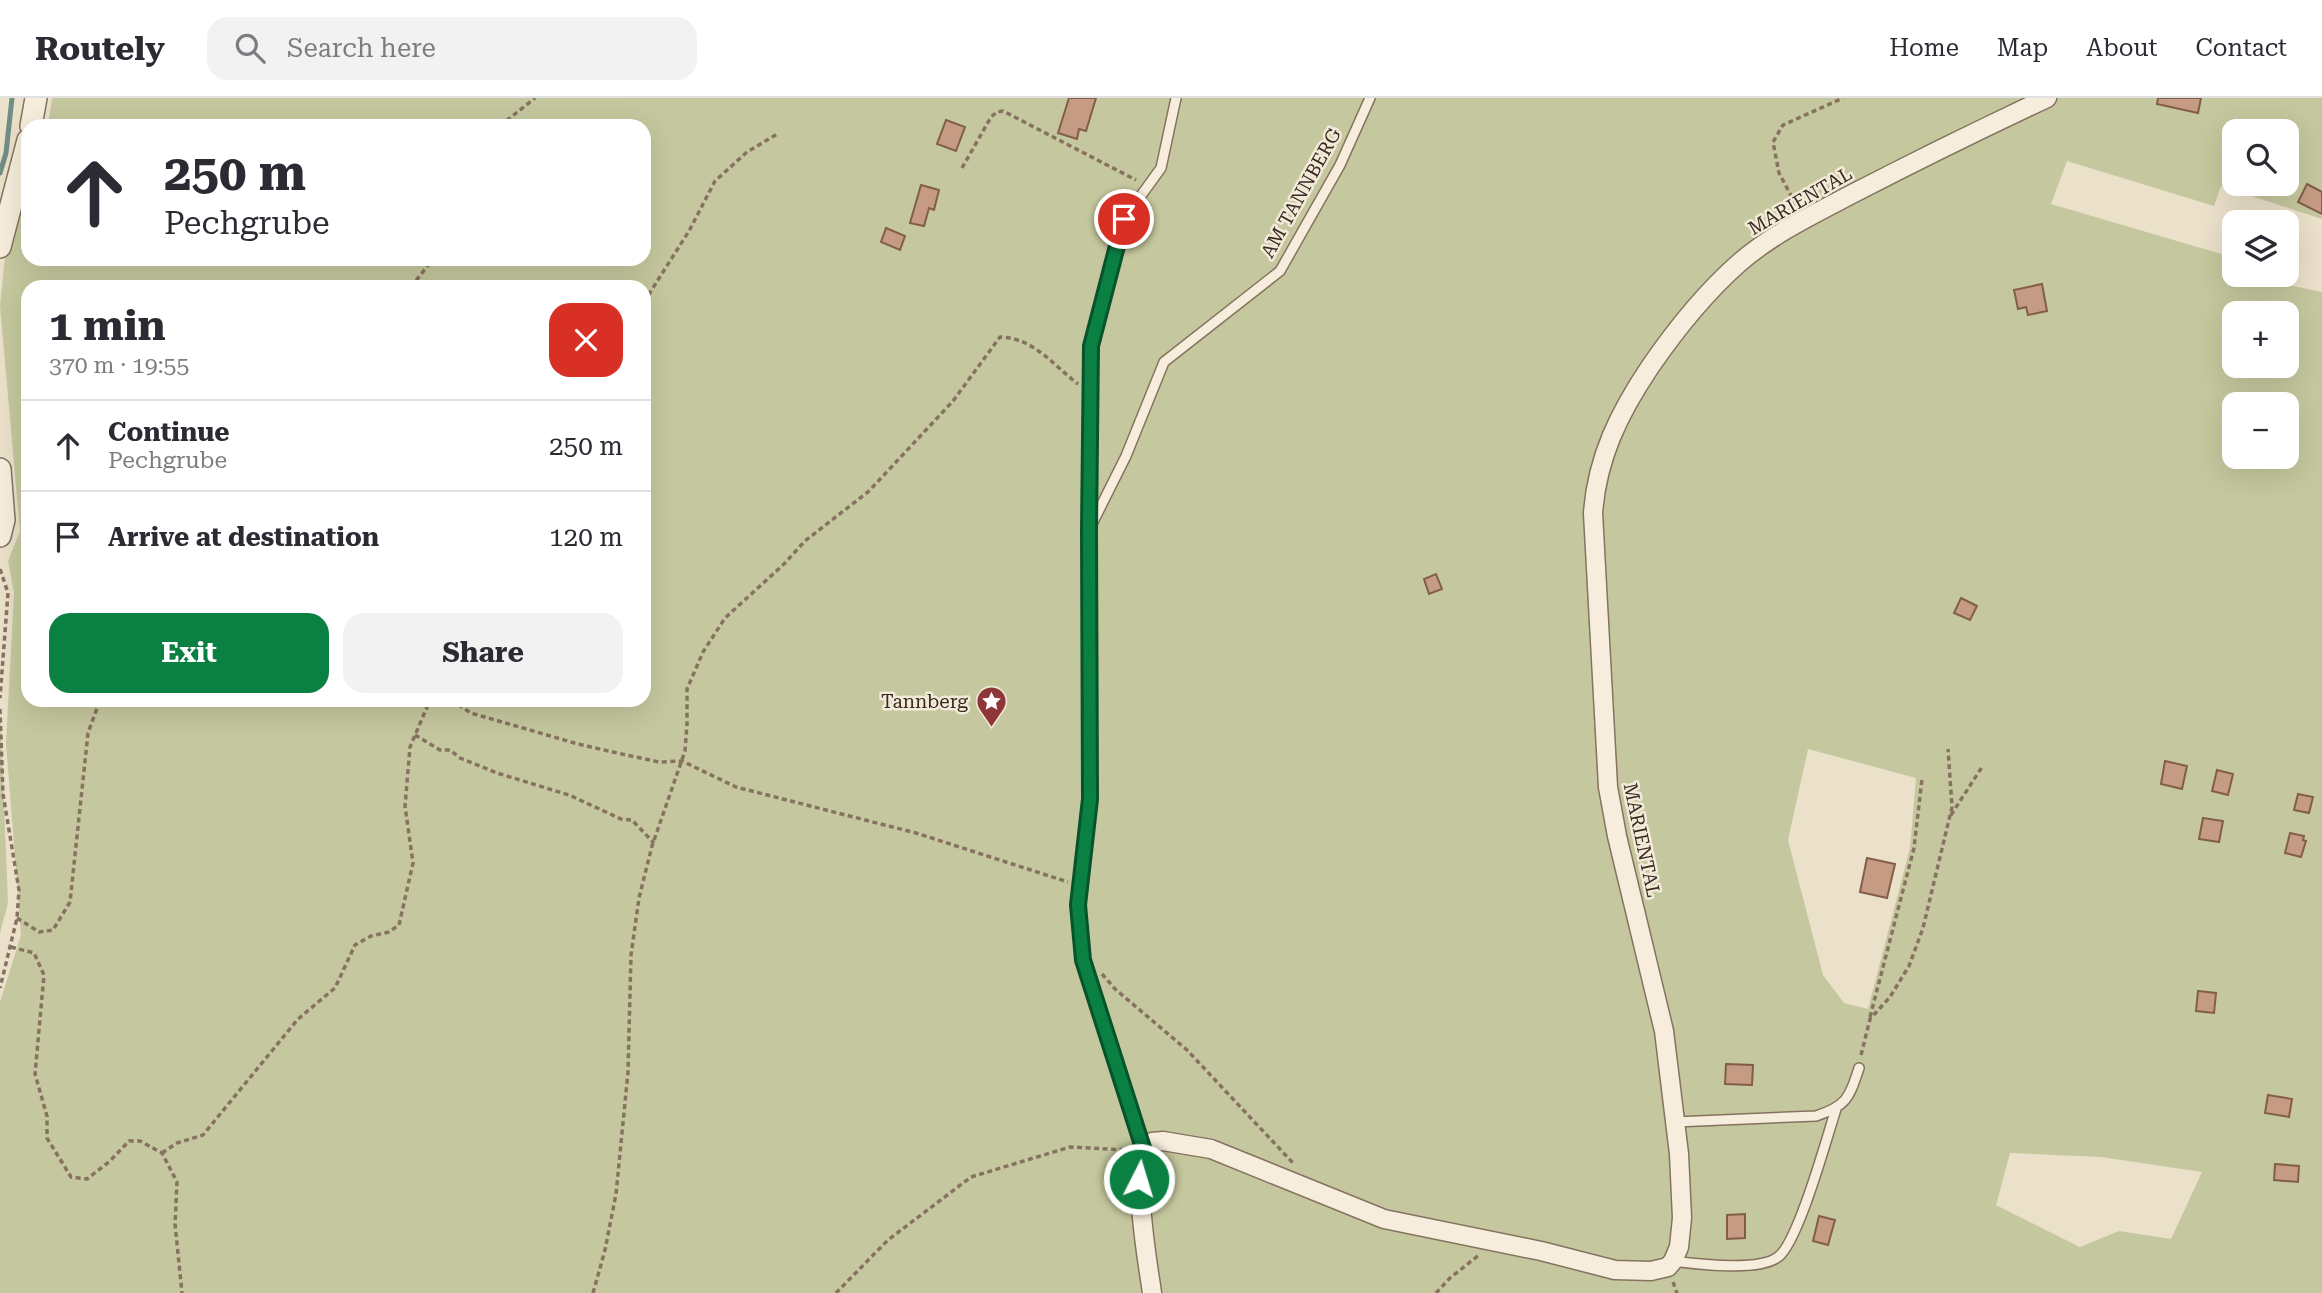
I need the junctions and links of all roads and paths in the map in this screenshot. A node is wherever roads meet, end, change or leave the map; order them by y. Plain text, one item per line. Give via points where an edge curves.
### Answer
1 (36, 98) edge
2 (535, 98) edge
3 (1176, 98) edge
4 (1370, 98) edge
5 (1843, 98) edge
6 (2047, 98) edge
7 (32, 119) edge
8 (509, 119) edge
9 (779, 134) dead end
10 (21, 167) edge
11 (962, 168) dead end
12 (1148, 186) junction
13 (1804, 219) junction
14 (0, 247) edge
15 (428, 266) edge
16 (416, 280) edge
17 (651, 291) edge
18 (1090, 393) junction
19 (0, 469) edge
20 (1089, 530) junction
21 (0, 536) edge
22 (0, 569) edge
23 (0, 698) edge
24 (97, 707) edge
25 (428, 707) edge
26 (462, 707) edge
27 (0, 709) edge
28 (415, 736) junction
29 (1948, 749) dead end
30 (682, 761) junction
31 (1982, 767) dead end
32 (1922, 779) dead end
33 (1950, 816) junction
34 (653, 843) junction
35 (1080, 886) junction
36 (17, 918) junction
37 (11, 947) junction
38 (1082, 951) junction
39 (0, 988) edge
40 (1870, 1019) junction
41 (1859, 1068) joint
42 (1836, 1109) junction
43 (1675, 1122) junction
44 (1144, 1151) junction
45 (162, 1153) junction
46 (1311, 1192) junction
47 (1496, 1241) junction
48 (1673, 1261) junction
49 (182, 1293) edge
50 (593, 1293) edge
51 (836, 1293) edge
52 (1152, 1293) edge
53 (1436, 1293) edge

1 - 7 street
2 - 8 path
3 - 12 lane via 1161,168
4 - 20 lane, AM TANNBERG via 1340,165 1280,271 1164,362 1126,456
5 - 13 path via 1783,125 1773,142 1779,173
6 - 13 street, MARIENTAL
9 - 17 path via 747,152 715,181
10 - 14 street
11 - 12 path via 991,117 1003,111
12 - 18 lane via 1124,219 1091,346
13 - 43 street, MARIENTAL via 1741,261 1676,328 1634,390 1595,484 1608,787 1664,1031
15 - 16 path
18 - 20 lane
18 - 30 path via 1031,344 1000,337 953,401 869,491 805,541 725,618 687,689
19 - 21 street via 4,520
20 - 35 lane, AM TANNBERG via 1090,799
22 - 23 path via 8,593
24 - 36 path via 88,733 70,902 53,930 39,932
25 - 28 path
26 - 30 path via 578,744 659,762
27 - 36 path via 3,794 19,890
28 - 34 path via 497,774 569,794 632,820
28 - 45 path via 405,806 412,863 399,925 355,945 335,988 298,1019 203,1135
29 - 33 path
30 - 34 path
30 - 35 path via 736,787 916,833
31 - 33 path
32 - 40 path via 1914,848
33 - 40 path via 1909,966 1890,998
34 - 50 path via 631,955 628,1072 616,1194
35 - 38 lane, AM TANNBERG
36 - 37 path
37 - 39 path
37 - 45 path via 34,953 44,975 36,1074 47,1116 47,1138 71,1177 87,1179 129,1141 140,1141
38 - 44 lane, AM TANNBERG
38 - 46 path via 1115,989 1211,1073 1297,1167
40 - 41 path
41 - 42 lane via 1852,1091
42 - 43 lane via 1815,1116
42 - 48 lane via 1788,1248 1762,1263 1716,1266
43 - 48 street, MARIENTAL via 1682,1218
44 - 46 street via 1152,1142 1163,1141 1210,1149
44 - 51 path via 1070,1147 971,1177 888,1240
44 - 52 street via 1139,1179
45 - 49 path via 177,1182 175,1224
46 - 47 street via 1384,1219
47 - 48 street via 1615,1270 1651,1271
47 - 53 path

